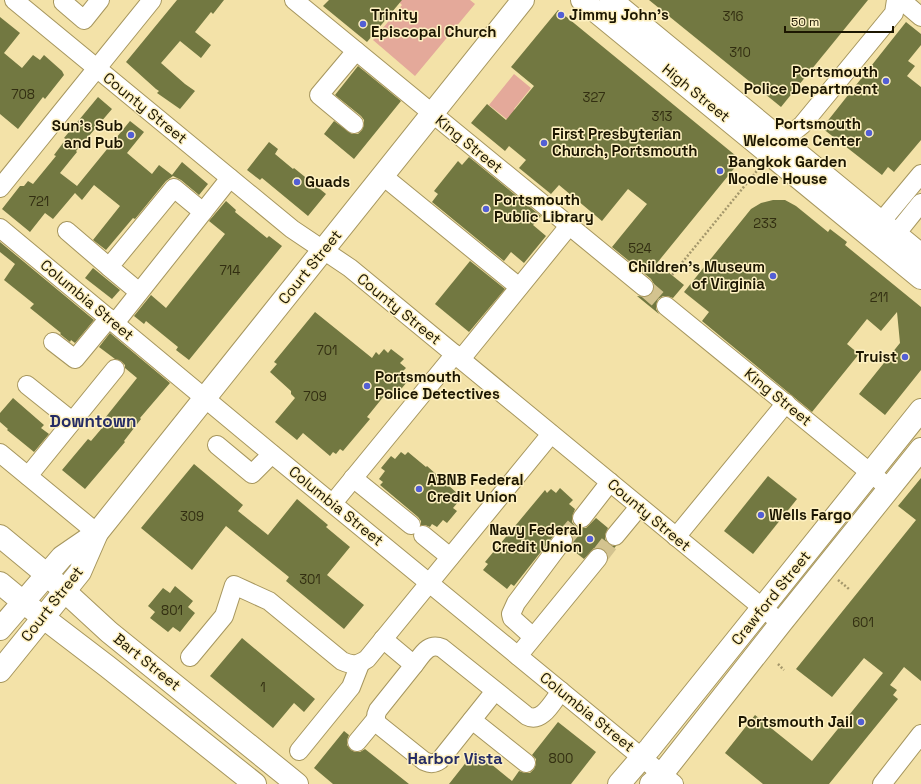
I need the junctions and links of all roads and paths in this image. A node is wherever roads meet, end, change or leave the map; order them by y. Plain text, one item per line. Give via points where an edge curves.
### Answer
1 (14, 0) edge
2 (100, 0) edge
3 (152, 0) edge
4 (294, 0) edge
5 (523, 0) edge
6 (582, 0) edge
7 (611, 0) edge
8 (892, 0) edge
9 (896, 0) edge
10 (901, 0) edge
11 (64, 1) edge
12 (921, 17) edge
13 (43, 24) junction
14 (356, 51) junction
15 (97, 68) junction
16 (432, 114) junction
17 (354, 124) dead end
18 (776, 148) junction
19 (921, 174) edge
20 (383, 176) junction
21 (230, 178) junction
22 (0, 188) edge
23 (921, 203) edge
24 (203, 212) junction
25 (569, 226) junction
26 (0, 228) edge
27 (888, 228) junction
28 (67, 231) dead end
29 (324, 250) junction
30 (921, 255) edge
31 (109, 267) junction
32 (672, 275) dead end
33 (921, 278) edge
34 (519, 287) junction
35 (644, 287) tunnel mouth
36 (139, 292) junction
37 (666, 306) tunnel mouth
38 (112, 320) junction
39 (53, 342) dead end
40 (458, 357) junction
41 (115, 369) dead end
42 (27, 385) dead end
43 (205, 398) junction
44 (786, 404) junction
45 (921, 410) edge
46 (72, 422) junction
47 (551, 434) junction
48 (217, 445) dead end
49 (921, 448) edge
50 (0, 453) edge
51 (272, 454) junction
52 (871, 473) junction
53 (28, 476) junction
54 (353, 478) junction
55 (610, 482) junction
56 (889, 488) junction
57 (333, 503) junction
58 (639, 506) junction
59 (582, 518) tunnel mouth
60 (97, 532) junction
61 (0, 536) edge
62 (615, 536) tunnel mouth
63 (676, 537) junction
64 (564, 540) tunnel mouth
65 (450, 557) junction
66 (598, 558) tunnel mouth
67 (46, 574) junction
68 (838, 580) dead end
69 (429, 582) junction
70 (0, 583) edge
71 (849, 589) dead end
72 (64, 591) junction
73 (23, 602) junction
74 (762, 608) junction
75 (42, 618) junction
76 (780, 623) junction
77 (0, 629) edge
78 (533, 637) junction
79 (383, 639) junction
80 (518, 656) junction
81 (190, 657) dead end
82 (409, 660) junction
83 (360, 664) junction
84 (778, 664) dead end
85 (784, 670) dead end
86 (0, 671) edge
87 (495, 691) junction
88 (561, 691) junction
89 (376, 719) junction
90 (472, 720) junction
91 (921, 734) edge
92 (357, 742) dead end
93 (299, 751) dead end
94 (642, 757) junction
95 (526, 763) dead end
96 (281, 775) edge
97 (662, 781) edge
98 (251, 783) edge
99 (619, 784) edge
100 (882, 784) edge

1 - 13 street, County Street
2 - 11 street via 84,20
3 - 15 street
4 - 14 street, King Street
5 - 16 main road, Court Street
6 - 18 main road, High Street
7 - 18 main road, High Street
8 - 18 street via 885,5 792,118
9 - 18 street via 894,12 802,125
10 - 12 street
11 - 13 street
13 - 15 street, County Street
14 - 16 street, King Street
14 - 17 street via 319,95
15 - 21 street, County Street
15 - 22 street
16 - 20 main road, Court Street
16 - 25 street, King Street
18 - 27 main road, High Street
18 - 32 path
18 - 33 main road, High Street
19 - 27 street
20 - 29 main road, Court Street
20 - 34 street
21 - 24 street
21 - 29 street, County Street via 292,229
23 - 27 street
24 - 31 street via 174,188
24 - 36 street
25 - 34 street
25 - 35 street, King Street
26 - 38 street, Columbia Street
27 - 30 main road, High Street
28 - 31 street
29 - 40 street, County Street via 350,268
29 - 43 main road, Court Street
31 - 36 street
34 - 40 street
36 - 38 street
37 - 44 street, King Street
38 - 39 street via 75,359
38 - 43 street, Columbia Street
40 - 47 street, County Street
40 - 54 street
41 - 46 street
42 - 46 street
43 - 51 street, Columbia Street
43 - 60 main road, Court Street
44 - 52 street, King Street
44 - 63 street
45 - 52 main road, Crawford Street
46 - 53 street
47 - 55 street, County Street
47 - 65 street
48 - 51 street via 252,474
49 - 56 main road, Crawford Street
50 - 53 street
51 - 57 street, Columbia Street
52 - 56 street, King Street
52 - 74 main road, Crawford Street
53 - 60 street
54 - 57 street
54 - 65 street
55 - 58 street, County Street
55 - 59 street
56 - 76 main road, Crawford Street
57 - 69 street, Columbia Street
58 - 62 street
58 - 63 street, County Street
60 - 67 main road, Court Street via 62,557
60 - 72 main road, Court Street via 80,572
61 - 67 main road, Bart Street
63 - 74 street, County Street
64 - 78 street via 513,609 512,618
65 - 69 street
66 - 78 street
67 - 72 main road, Bart Street
67 - 73 main road, Court Street
68 - 71 path
69 - 79 street
69 - 80 street, Columbia Street
70 - 73 main road, Bart Street
72 - 75 main road, Court Street
72 - 96 main road, Bart Street via 109,632
73 - 75 main road, Bart Street
73 - 77 main road, Court Street
74 - 76 street, County Street
74 - 94 main road, Crawford Street
75 - 86 main road, Court Street
75 - 98 main road, Bart Street via 108,667
76 - 97 main road, Crawford Street
78 - 80 street
79 - 82 street
79 - 83 street
80 - 88 street, Columbia Street
81 - 83 street via 224,616 234,585 269,600 342,661 351,665
82 - 87 street via 431,646 442,648
82 - 89 street via 378,710
83 - 93 street via 350,687
84 - 85 path
87 - 88 street via 532,719 542,715
87 - 90 street
88 - 94 street, Columbia Street
89 - 90 street via 379,725 429,764 440,760
89 - 92 street
90 - 95 street
91 - 100 street
94 - 97 street, Columbia Street
94 - 99 main road, Crawford Street
96 - 98 main road

